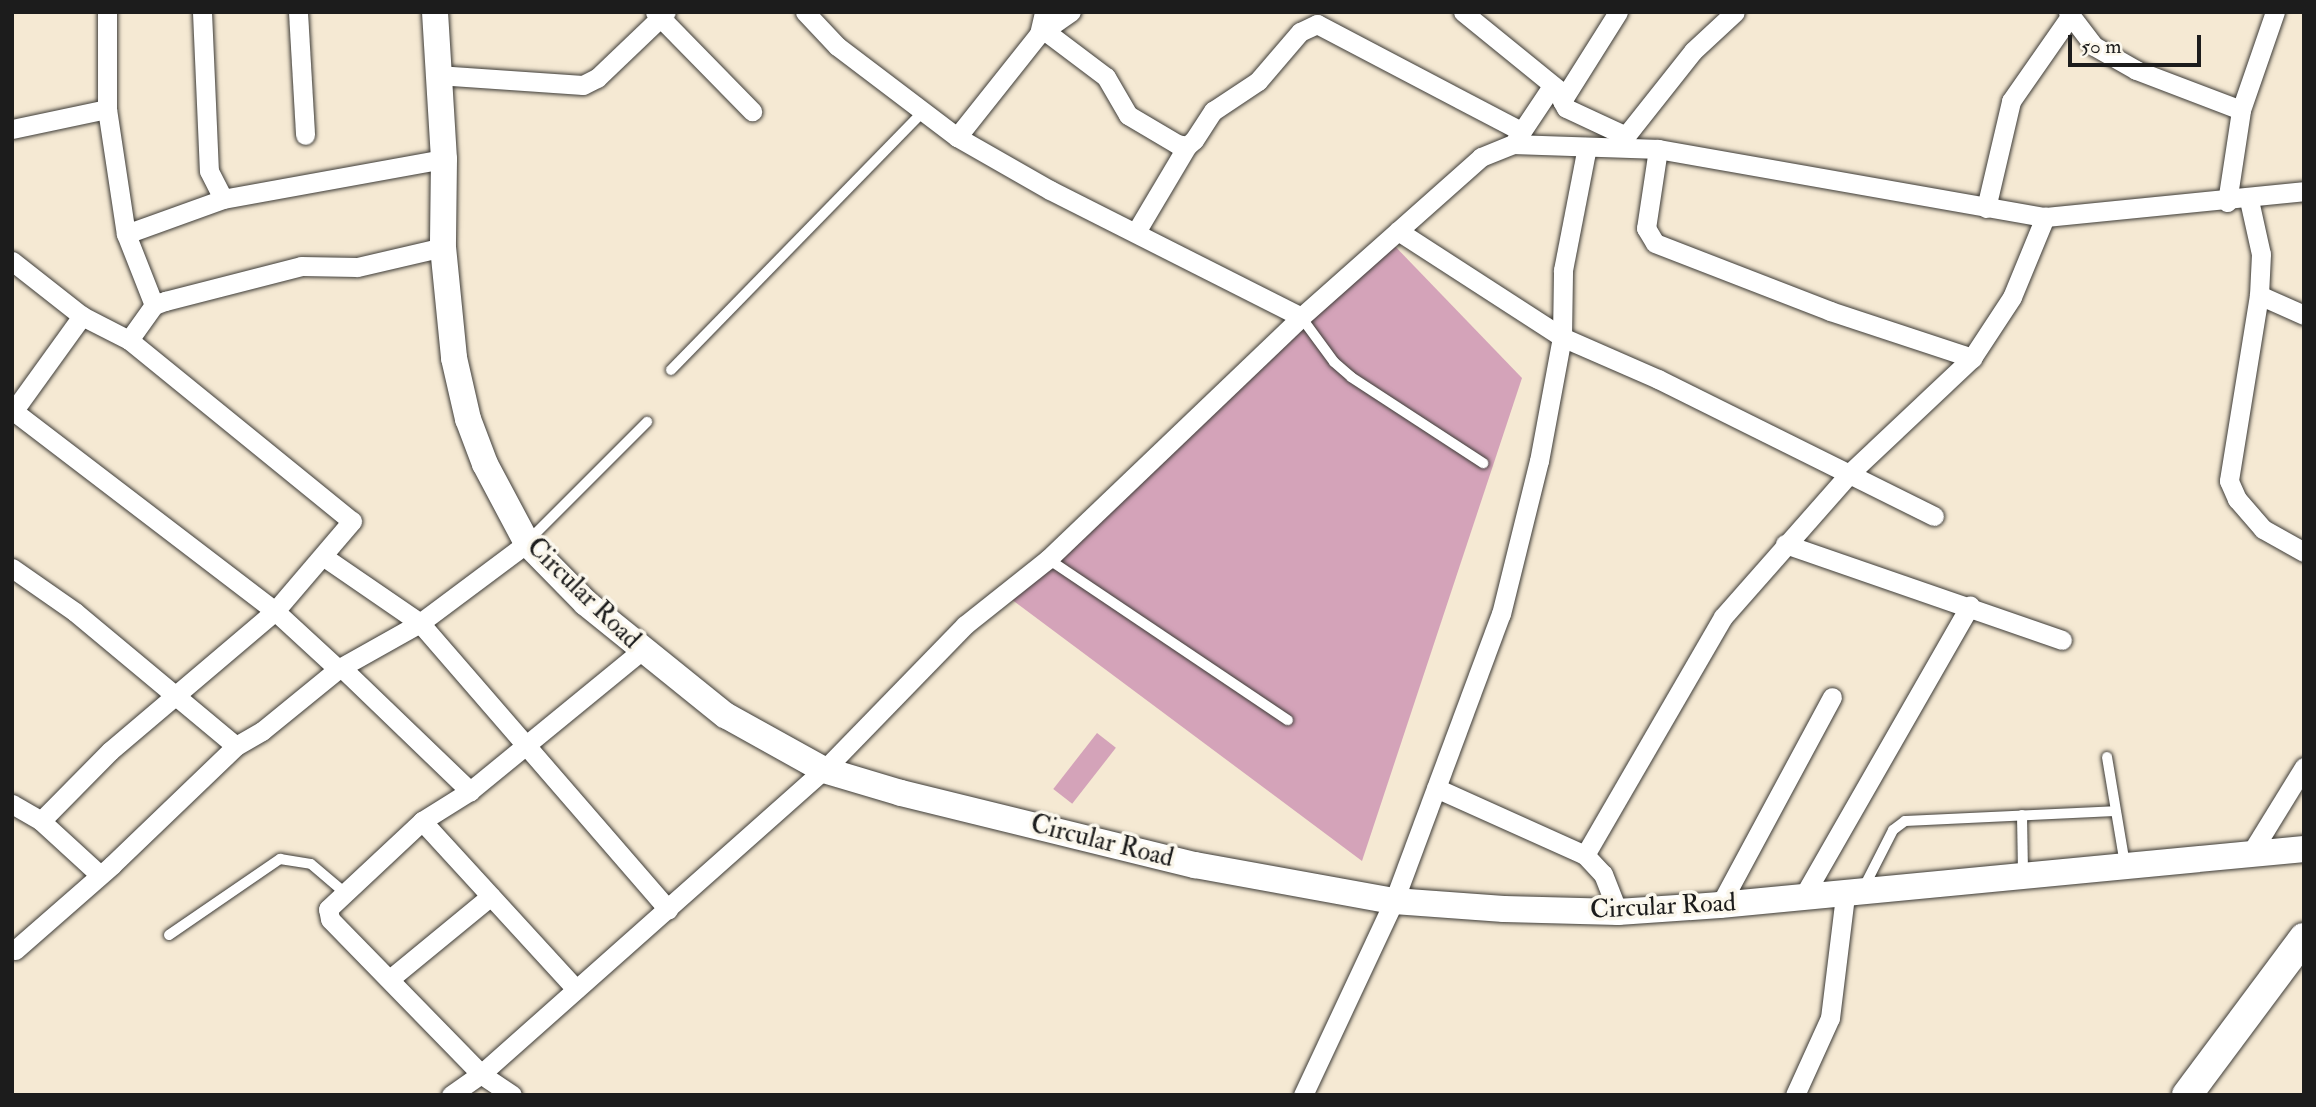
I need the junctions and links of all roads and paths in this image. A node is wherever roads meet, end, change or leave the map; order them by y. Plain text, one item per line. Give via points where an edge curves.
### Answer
1 (107, 12) edge
2 (202, 12) edge
3 (298, 12) edge
4 (435, 12) edge
5 (805, 12) edge
6 (1070, 12) edge
7 (1462, 12) edge
8 (1618, 12) edge
9 (1735, 12) edge
10 (2275, 12) edge
11 (661, 14) edge
12 (2069, 14) edge
13 (1308, 19) edge
14 (1043, 26) edge
15 (437, 75) junction
16 (1559, 91) junction
17 (107, 109) junction
18 (2241, 110) junction
19 (752, 111) dead end
20 (923, 113) junction
21 (12, 130) edge
22 (305, 135) dead end
23 (957, 137) junction
24 (1518, 138) junction
25 (1622, 141) junction
26 (1187, 146) junction
27 (1587, 148) junction
28 (1658, 149) junction
29 (444, 159) junction
30 (2304, 191) edge
31 (222, 199) junction
32 (2249, 200) junction
33 (2227, 202) junction
34 (1986, 208) junction
35 (2045, 217) junction
36 (1136, 232) junction
37 (1398, 232) junction
38 (126, 234) junction
39 (443, 247) junction
40 (12, 261) edge
41 (2259, 295) junction
42 (154, 305) junction
43 (2304, 315) edge
44 (82, 316) junction
45 (1301, 317) junction
46 (1563, 337) junction
47 (129, 340) junction
48 (1972, 358) junction
49 (671, 370) dead end
50 (13, 411) edge
51 (647, 422) dead end
52 (1483, 463) dead end
53 (1850, 473) junction
54 (1934, 516) dead end
55 (527, 543) junction
56 (1785, 544) junction
57 (2304, 552) edge
58 (324, 557) junction
59 (1048, 559) junction
60 (12, 568) edge
61 (1970, 605) junction
62 (275, 611) junction
63 (420, 623) junction
64 (2062, 640) dead end
65 (641, 651) junction
66 (340, 668) junction
67 (1832, 697) dead end
68 (176, 699) junction
69 (1288, 720) dead end
70 (526, 743) junction
71 (236, 746) junction
72 (2107, 757) dead end
73 (2304, 767) edge
74 (824, 770) junction
75 (1436, 789) junction
76 (470, 791) junction
77 (12, 804) edge
78 (2115, 811) junction
79 (2022, 815) junction
80 (41, 821) junction
81 (422, 821) junction
82 (2304, 849) edge
83 (2251, 853) junction
84 (1585, 855) junction
85 (2125, 866) junction
86 (100, 875) junction
87 (2023, 876) junction
88 (344, 892) junction
89 (1852, 894) junction
90 (491, 896) junction
91 (1803, 897) junction
92 (1394, 901) junction
93 (1720, 905) junction
94 (668, 909) junction
95 (1618, 912) junction
96 (169, 935) dead end
97 (2304, 938) edge
98 (15, 950) dead end
99 (391, 978) junction
100 (576, 989) junction
101 (481, 1074) junction
102 (451, 1095) edge
103 (512, 1095) edge
104 (1303, 1095) edge
105 (1795, 1095) edge
106 (2187, 1095) edge

1 - 17 street
2 - 31 street via 209,171
3 - 22 street
4 - 15 main road, Circular Road
5 - 20 street via 837,46
6 - 14 street
7 - 16 street
8 - 16 street
9 - 25 street via 1693,51
10 - 18 street
11 - 15 street via 597,78 583,85
11 - 19 street
12 - 18 street via 2094,46 2136,70
12 - 34 street via 2011,101
13 - 24 street
13 - 26 street via 1258,81 1213,111
14 - 23 street
14 - 26 street via 1106,78 1128,115
15 - 29 main road, Circular Road
16 - 24 street
16 - 25 street via 1566,108
17 - 21 street
17 - 38 street
18 - 33 street
20 - 23 street
20 - 49 lane
23 - 36 street
24 - 27 street
24 - 37 street via 1462,170
25 - 27 street
25 - 28 street
26 - 36 street
27 - 46 street via 1563,270
28 - 34 street
28 - 48 street via 1646,229 1655,243 1830,311
29 - 31 street
29 - 39 main road, Circular Road
30 - 32 street
31 - 38 street
32 - 33 street
32 - 41 street via 2261,254
33 - 35 street
34 - 35 street
35 - 48 street via 2011,297
36 - 45 street
37 - 45 street
37 - 46 street
38 - 42 street
39 - 42 street via 357,267 301,266
39 - 55 main road, Circular Road via 454,358 468,419 485,464
40 - 44 street
41 - 43 street
41 - 57 street via 2229,481 2237,499 2263,529
42 - 47 street
44 - 47 street
44 - 50 street
45 - 52 lane via 1351,377
45 - 59 street
46 - 53 street
46 - 75 street via 1539,461 1501,614
47 - 58 street via 348,514 349,528
48 - 53 street
50 - 62 street
51 - 55 lane
53 - 54 street
53 - 56 street
55 - 63 street
55 - 65 main road, Circular Road
56 - 61 street
56 - 84 street via 1703,647
58 - 62 street
58 - 63 street
59 - 69 lane
59 - 74 street via 965,625
60 - 68 street via 122,649
61 - 64 street
61 - 91 street
62 - 66 street
62 - 68 street
63 - 66 street
63 - 70 street
65 - 70 street
65 - 74 main road, Circular Road via 724,715
66 - 71 street via 262,731
66 - 76 street
67 - 93 street
68 - 71 street
68 - 80 street via 110,751
70 - 76 street
70 - 94 street
71 - 86 street
72 - 78 lane
73 - 83 street
74 - 92 main road, Circular Road via 1195,865
74 - 94 street
75 - 84 street
75 - 92 street
76 - 81 street
77 - 80 street
78 - 79 lane
78 - 85 lane
79 - 87 lane
79 - 89 lane via 1898,824
80 - 86 street
81 - 88 street
81 - 90 street
82 - 83 main road, Circular Road
83 - 85 main road, Circular Road
84 - 95 street via 1603,874
85 - 87 main road, Circular Road
86 - 98 street
87 - 89 main road, Circular Road
88 - 96 lane via 311,864 280,859
88 - 99 street via 328,909 330,919
89 - 91 main road, Circular Road
89 - 105 street via 1830,1018
90 - 99 street
90 - 100 street
91 - 93 main road, Circular Road
92 - 95 main road, Circular Road
92 - 104 street
93 - 95 main road, Circular Road
94 - 100 street
97 - 106 main road
99 - 101 street
100 - 101 street
101 - 102 street
101 - 103 street

